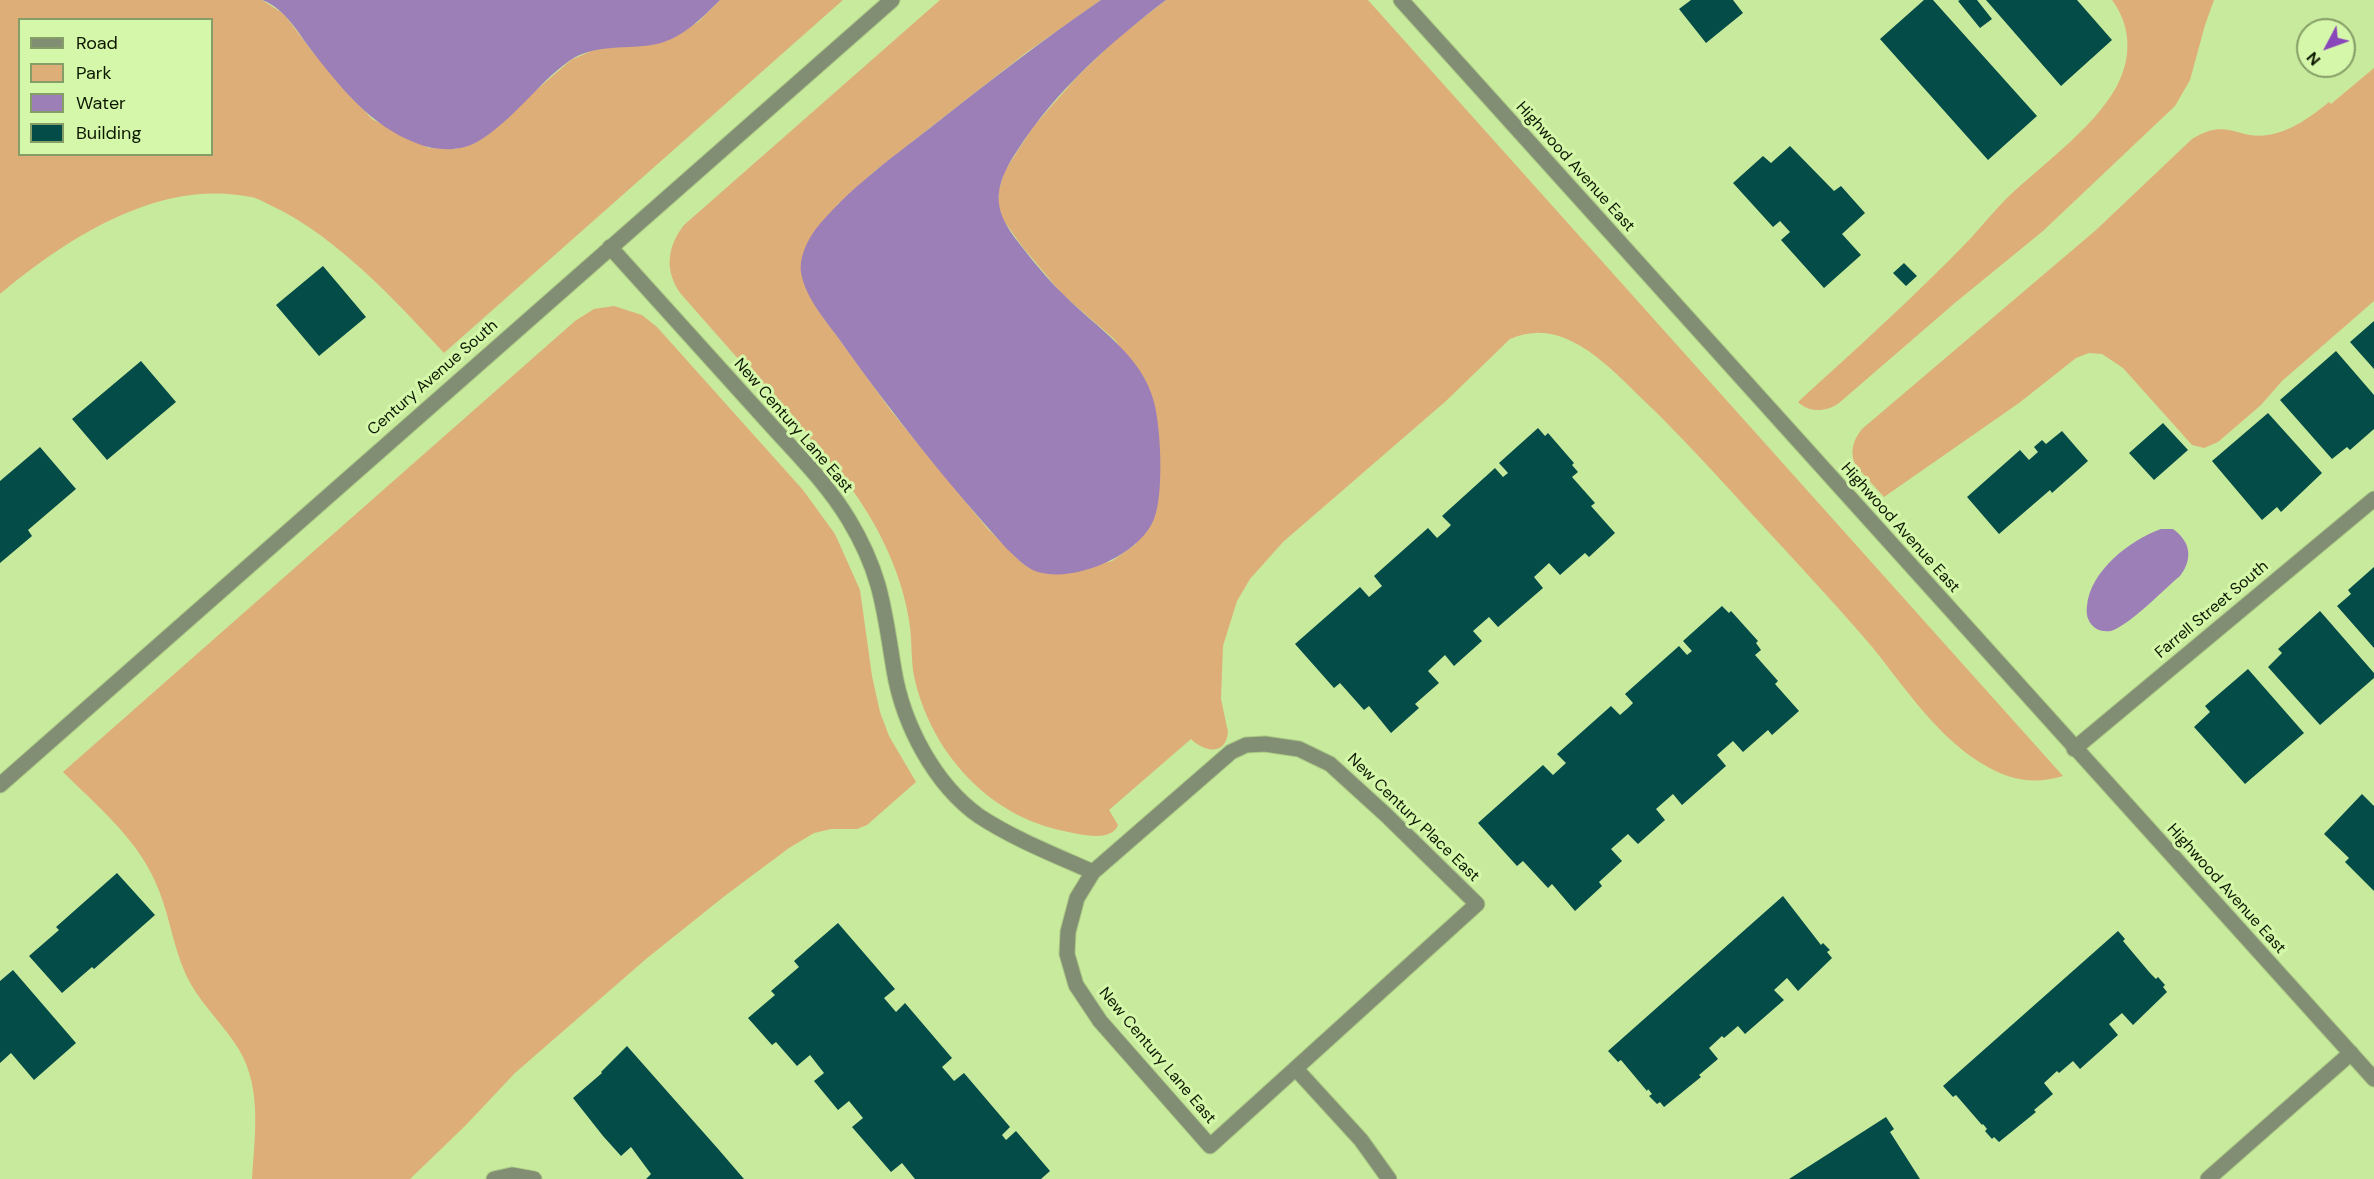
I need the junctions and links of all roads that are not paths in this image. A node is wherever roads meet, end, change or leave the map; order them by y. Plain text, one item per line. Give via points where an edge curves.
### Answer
1 (892, 0) edge
2 (1401, 0) edge
3 (610, 247) junction
4 (2374, 499) edge
5 (2074, 749) junction
6 (0, 785) edge
7 (1093, 872) junction
8 (2351, 1053) junction
9 (1296, 1069) junction
10 (2374, 1079) edge
11 (494, 1179) edge
12 (534, 1179) edge
13 (1389, 1179) edge
14 (2208, 1179) edge

1 - 3 street, Century Avenue South
2 - 5 street, Highwood Avenue East
3 - 6 street, Century Avenue South
3 - 7 street, New Century Lane East via 811,470 847,518 878,580 902,702 919,744 950,788 987,821
4 - 5 street, Farrell Street South
5 - 8 street, Highwood Avenue East
7 - 9 street, New Century Lane East via 1077,898 1068,932 1067,954 1076,985 1100,1021 1210,1146
7 - 9 street, New Century Place East via 1231,752 1265,744 1299,749 1330,764 1444,871 1477,904
8 - 10 street, Highwood Avenue East
8 - 14 street
9 - 13 street via 1361,1140
11 - 12 street

